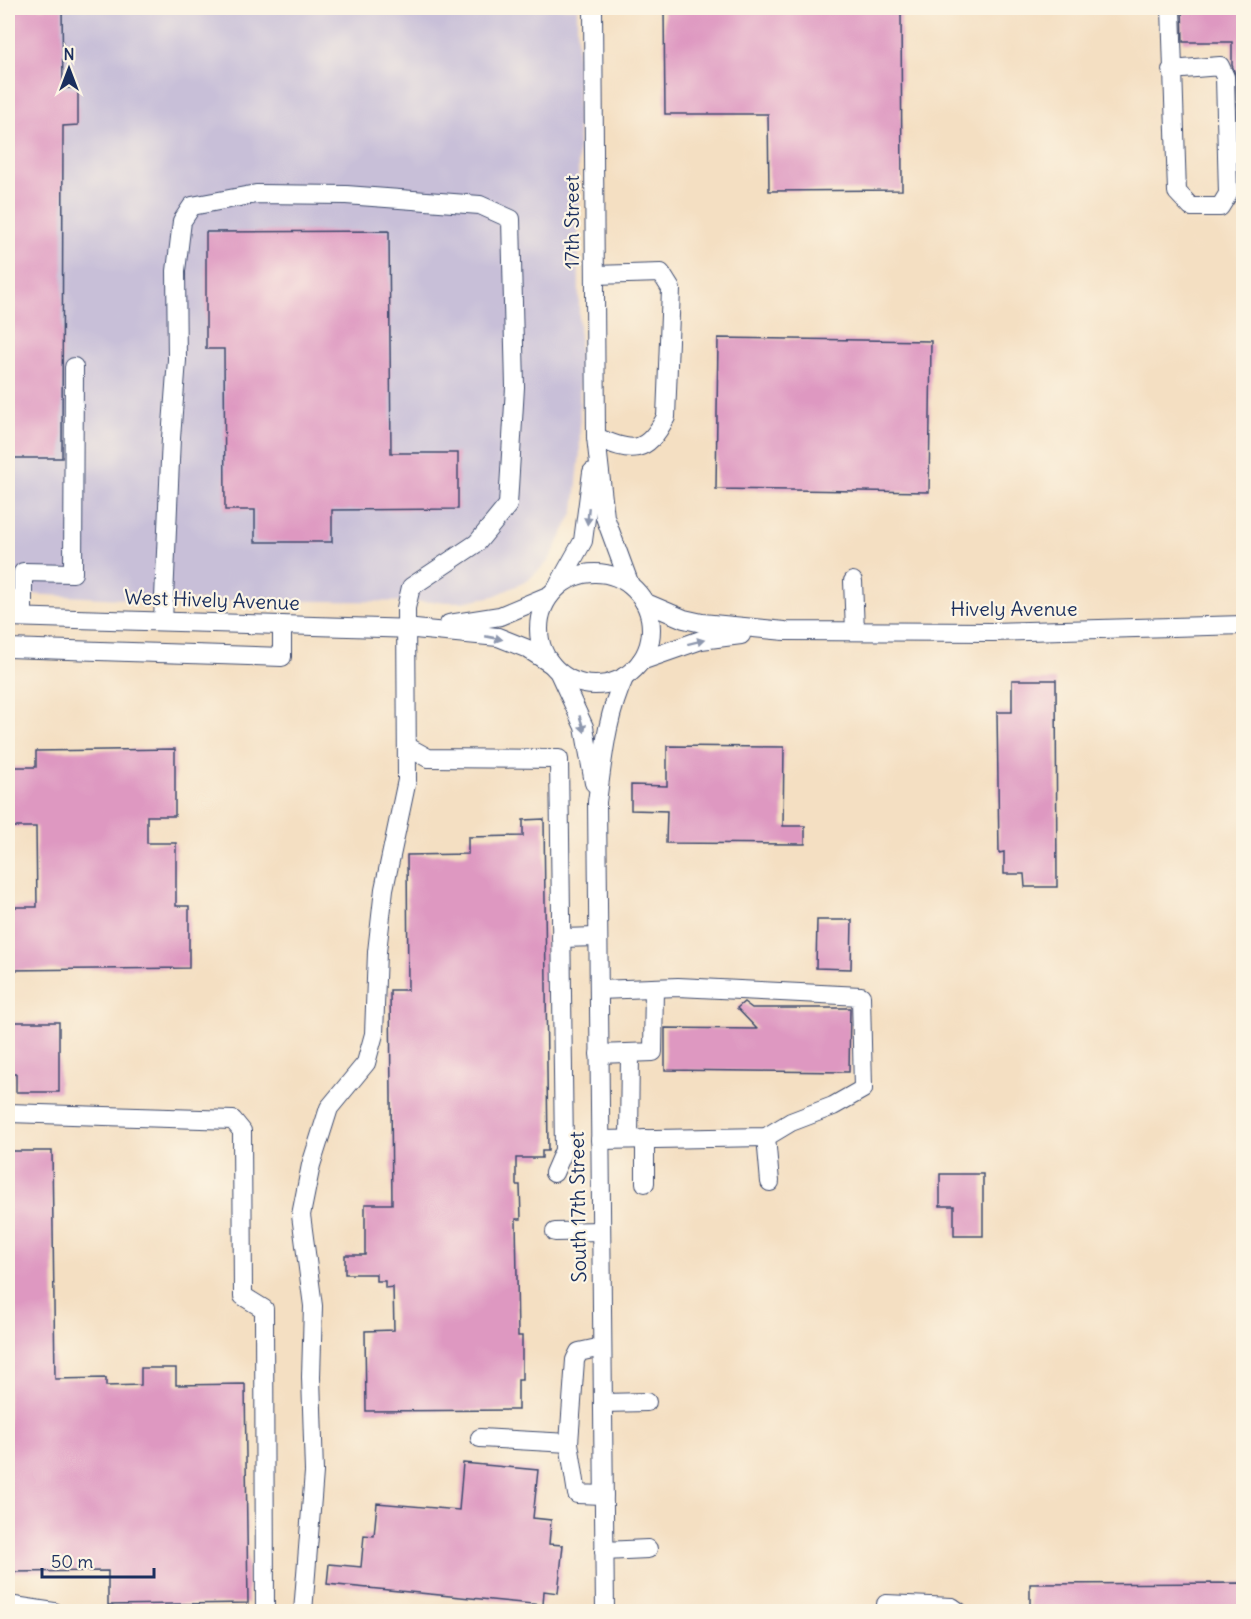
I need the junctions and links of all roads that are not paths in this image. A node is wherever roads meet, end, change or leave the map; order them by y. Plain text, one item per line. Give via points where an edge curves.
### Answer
1 (593, 8) edge
2 (1171, 8) edge
3 (1172, 70) junction
4 (595, 275) junction
5 (74, 367) dead end
6 (596, 437) junction
7 (853, 581) dead end
8 (630, 585) junction
9 (553, 592) junction
10 (644, 602) junction
11 (15, 617) edge
12 (163, 621) junction
13 (282, 625) junction
14 (1244, 625) edge
15 (410, 628) junction
16 (785, 631) junction
17 (855, 631) junction
18 (8, 648) edge
19 (641, 661) junction
20 (554, 667) junction
21 (625, 676) junction
22 (408, 747) junction
23 (597, 802) junction
24 (598, 937) junction
25 (561, 938) junction
26 (654, 988) junction
27 (598, 990) junction
28 (630, 1053) junction
29 (599, 1054) junction
30 (8, 1113) edge
31 (766, 1137) junction
32 (637, 1139) junction
33 (600, 1140) junction
34 (554, 1173) dead end
35 (770, 1182) dead end
36 (645, 1184) dead end
37 (601, 1231) junction
38 (555, 1233) dead end
39 (602, 1347) junction
40 (647, 1402) dead end
41 (603, 1403) junction
42 (480, 1438) dead end
43 (569, 1443) junction
44 (604, 1495) junction
45 (648, 1549) dead end
46 (604, 1551) junction
47 (886, 1604) dead end
48 (8, 1605) edge
49 (54, 1611) edge
50 (265, 1611) edge
51 (303, 1611) edge
52 (309, 1611) edge
53 (605, 1611) edge
54 (959, 1611) edge

1 - 4 street, 17th Street
2 - 3 street
3 - 3 street via 1177,192 1191,207 1220,207 1228,194 1225,77 1220,66
4 - 6 street, 17th Street
4 - 6 street via 661,273 671,289 666,417 645,445 623,449
5 - 11 street via 73,573 23,572
6 - 8 street, 17th Street via 605,517
6 -> 9 street, 17th Street via 584,541
7 - 17 street
8 - 9 street via 611,575 591,573 573,578
8 - 10 street
9 - 15 street via 491,618
9 - 20 street via 541,613 539,635
10 - 16 street, Hively Avenue via 702,623
10 - 19 street via 651,632
11 - 12 street, West Hively Avenue
12 - 13 street, West Hively Avenue
12 - 15 street via 177,360 176,272 182,221 192,206 256,194 346,195 480,205 511,219 515,387 508,505 477,543 411,587 405,608
13 - 15 street, West Hively Avenue
13 - 18 street via 282,657
14 - 17 street, Hively Avenue via 993,632
15 -> 20 street via 498,638 528,649
15 - 22 street
16 - 17 street, Hively Avenue
19 -> 16 street, Hively Avenue via 701,640
19 - 21 street
20 - 21 street via 577,682 588,684 601,685
20 -> 23 street via 584,727
21 - 23 street via 606,730
22 - 25 street via 428,758 559,759
22 - 51 street via 407,780 384,889 374,1034 366,1063 329,1108 301,1215 313,1306 314,1472
23 - 24 street, South 17th Street
24 - 25 street
24 - 27 street, South 17th Street
25 - 34 street via 564,1150
26 - 27 street
26 - 28 street via 653,1053
26 - 31 street via 861,996 863,1089
27 - 29 street, South 17th Street
28 - 29 street
28 - 32 street
29 - 33 street, South 17th Street
30 - 50 street via 233,1120 242,1131 243,1296 264,1309
31 - 32 street
31 - 35 street
32 - 33 street
32 - 36 street
33 - 37 street, South 17th Street
37 - 38 street
37 - 39 street, South 17th Street
39 - 41 street, South 17th Street
39 - 43 street via 579,1352 575,1360
40 - 41 street
41 - 44 street, South 17th Street
42 - 43 street
43 - 44 street via 576,1494
44 - 46 street, South 17th Street
45 - 46 street
46 - 53 street, South 17th Street
47 - 54 street via 952,1606
48 - 49 street
51 - 52 street

